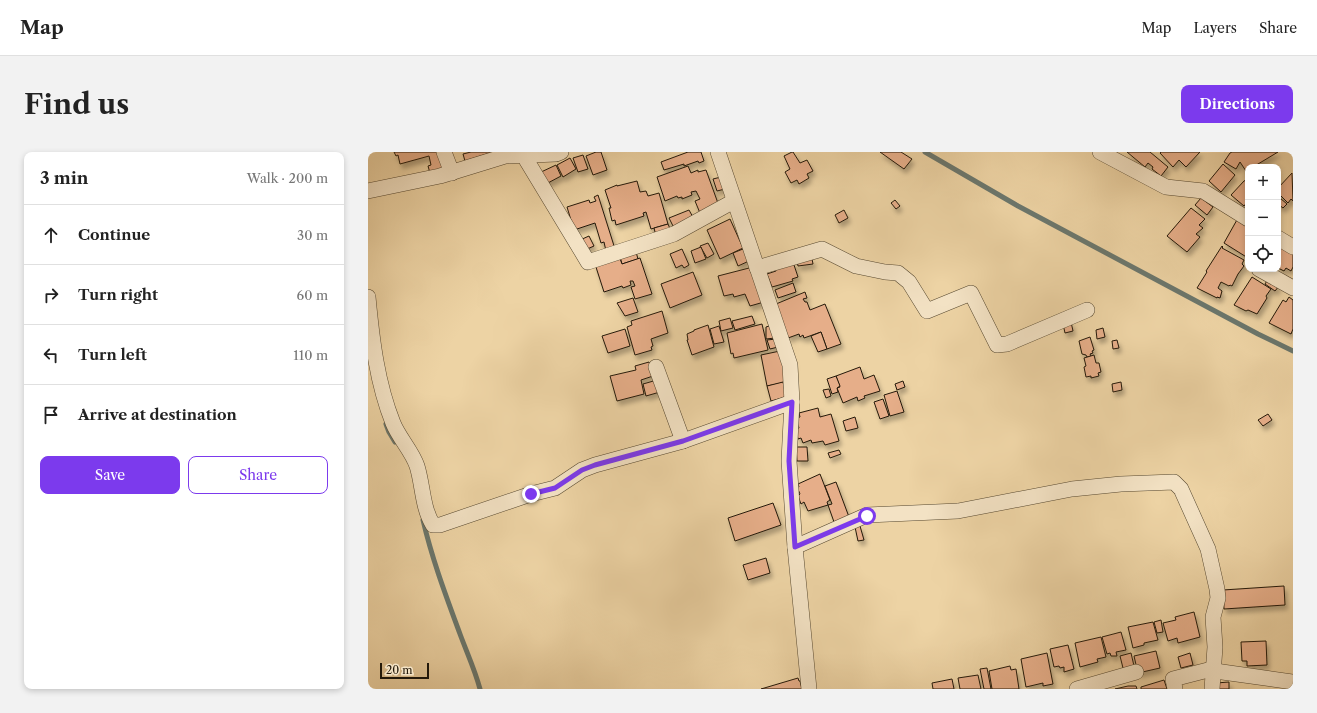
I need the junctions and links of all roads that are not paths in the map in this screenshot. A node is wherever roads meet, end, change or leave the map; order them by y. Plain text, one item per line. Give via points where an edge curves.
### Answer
1 (444, 152) edge
2 (561, 152) edge
3 (718, 152) edge
4 (1100, 152) edge
5 (524, 156) junction
6 (452, 173) junction
7 (368, 191) edge
8 (734, 201) junction
9 (1245, 217) edge
10 (1281, 240) edge
11 (1293, 247) edge
12 (757, 268) junction
13 (1266, 272) edge
14 (1291, 283) edge
15 (368, 297) edge
16 (1087, 310) dead end
17 (656, 367) dead end
18 (792, 402) junction
19 (683, 441) junction
20 (795, 547) junction
21 (1214, 670) junction
22 (1136, 672) dead end
23 (1293, 682) edge
24 (809, 689) edge
25 (1078, 689) edge
26 (1175, 689) edge
27 (1212, 689) edge

1 - 6 street
2 - 5 street
3 - 8 street
4 - 9 street via 1166,187 1203,191
5 - 6 street via 505,156
5 - 8 street via 588,262 674,234
6 - 7 street
8 - 12 street
10 - 11 street
12 - 16 street via 822,250 856,266 898,273 909,282 927,311 971,294 997,345 1007,344
12 - 18 street via 790,365
13 - 14 street
15 - 19 street via 375,357 386,404 394,425 416,465 428,516 433,525 440,525 555,488 582,470 595,465
17 - 19 street
18 - 19 street
18 - 20 street via 789,461
20 - 21 street via 867,516 958,510 1072,489 1174,482 1181,489 1208,549 1217,589 1218,598 1213,617
20 - 24 street
21 - 23 street
21 - 26 street via 1173,679
21 - 27 street
22 - 25 street

